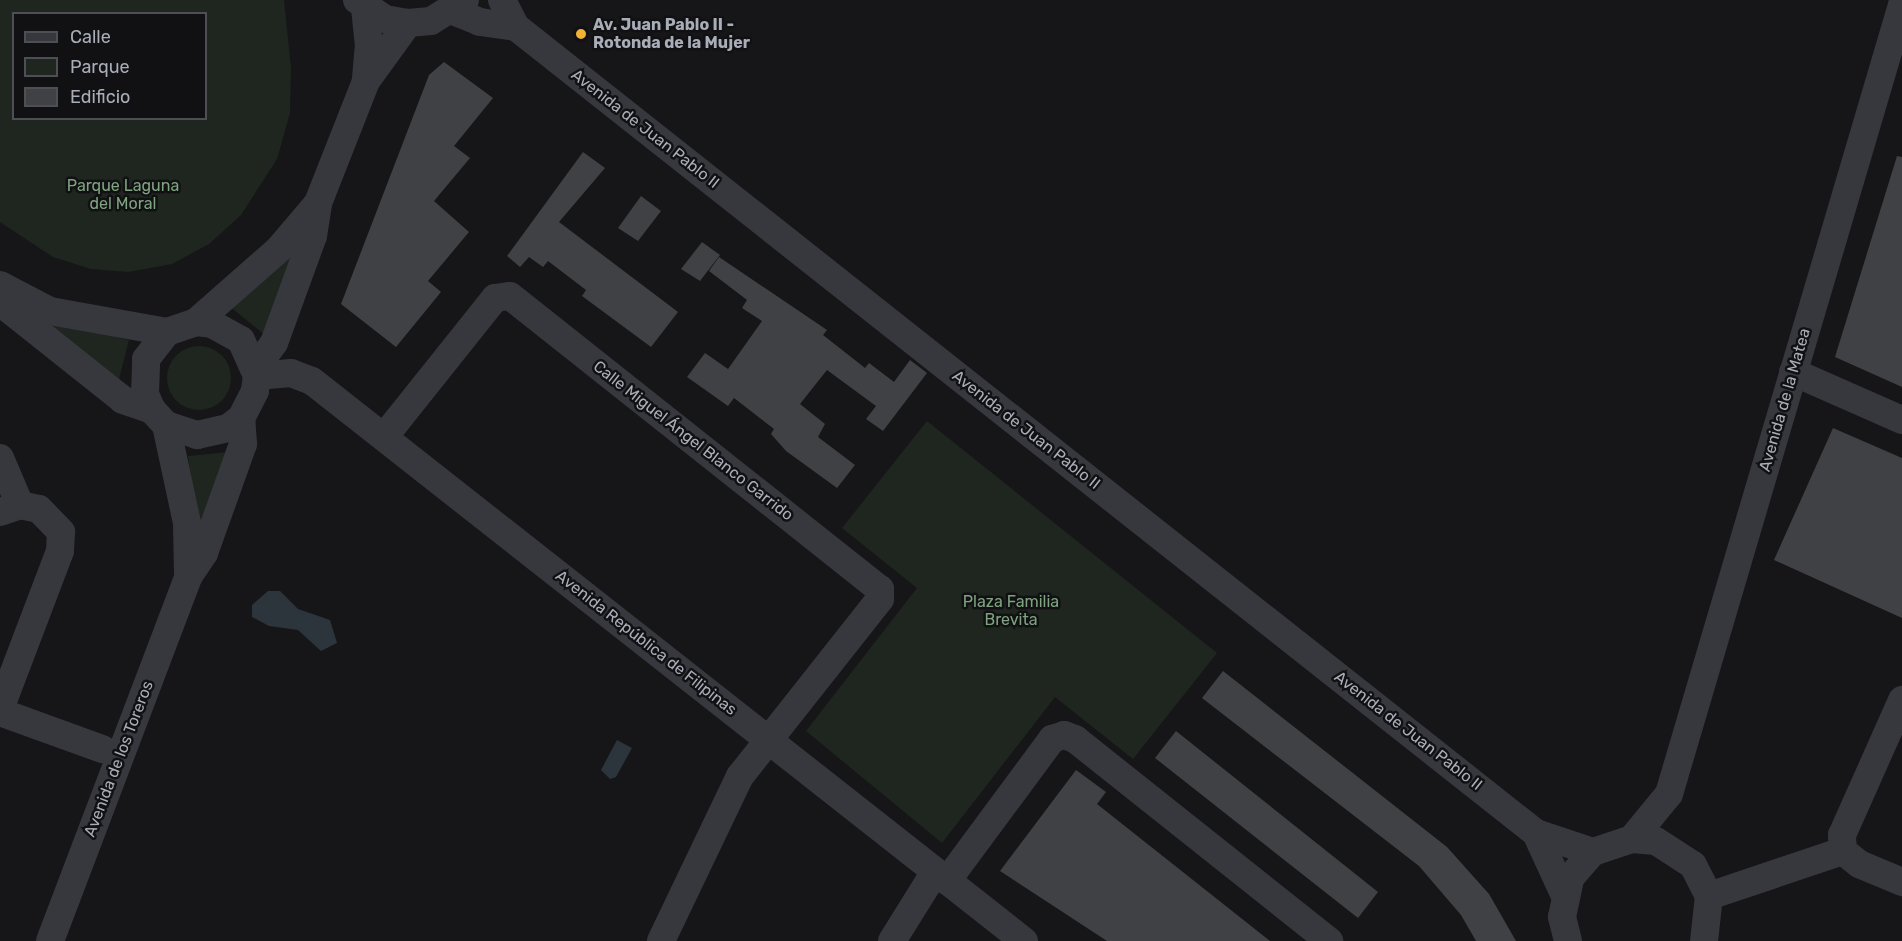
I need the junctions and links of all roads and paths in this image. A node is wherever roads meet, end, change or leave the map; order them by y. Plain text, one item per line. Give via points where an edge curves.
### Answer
1 (502, 0) edge
2 (361, 4) edge
3 (459, 6) edge
4 (1902, 6) edge
5 (408, 23) junction
6 (516, 27) junction
7 (366, 81) junction
8 (318, 203) junction
9 (0, 285) edge
10 (0, 302) edge
11 (196, 322) junction
12 (167, 332) junction
13 (256, 372) junction
14 (1793, 372) junction
15 (159, 417) junction
16 (241, 418) junction
17 (1902, 420) edge
18 (384, 437) junction
19 (0, 458) edge
20 (10, 508) edge
21 (188, 577) junction
22 (1902, 700) edge
23 (0, 710) edge
24 (770, 739) junction
25 (102, 749) dead end
26 (1669, 794) junction
27 (1536, 833) junction
28 (1632, 838) junction
29 (1676, 850) junction
30 (1843, 850) junction
31 (1593, 852) junction
32 (941, 877) junction
33 (1902, 882) edge
34 (1564, 894) junction
35 (1708, 896) junction
36 (1707, 939) edge
37 (50, 941) edge
38 (661, 941) edge
39 (892, 941) edge
40 (1024, 941) edge
41 (1329, 941) edge
42 (1568, 941) edge

1 - 6 street, Avenida de Juan Pablo II
2 - 5 street via 385,19
2 - 7 street via 369,44
3 - 5 street via 431,21
3 - 6 street via 480,22
4 - 14 street, Avenida de la Matea
5 - 7 street
6 - 27 street, Avenida de Juan Pablo II
7 - 8 street
8 - 11 street via 279,249
8 - 13 street via 313,236 274,343
9 - 12 street via 50,311
10 - 15 street via 123,400
11 - 12 street
11 - 13 street via 212,324 241,340
12 - 15 street via 146,359 145,394
13 - 16 street via 253,398
13 - 18 street, Avenida República de Filipinas via 291,373 312,381
14 - 17 street
14 - 26 street, Avenida de la Matea
15 - 16 street via 197,435 228,428
15 - 21 street, Avenida de los Toreros via 187,523
16 - 21 street, Avenida de los Toreros via 243,444 204,553
18 - 24 street, Avenida República de Filipinas
18 - 24 street, Calle Miguel Ángel Blanco Garrido via 495,298 510,296 880,589 880,599
19 - 20 street
20 - 23 street via 39,509 53,519 61,532 60,551
21 - 37 street, Avenida de los Toreros
22 - 30 street via 1842,835
23 - 25 street
24 - 32 street, Avenida República de Filipinas
24 - 38 street via 740,776
26 - 28 street, Avenida de la Matea
26 - 29 street, Avenida de la Matea
27 - 31 street, Avenida de Juan Pablo II
27 - 34 street, Avenida de Juan Pablo II
28 - 29 street
28 - 31 street
29 - 35 street via 1693,865
30 - 33 street via 1859,864
30 - 35 street
31 - 34 street via 1580,864
32 - 39 street
32 - 40 street, Avenida República de Filipinas
32 - 41 street via 1052,739 1064,735 1076,739
34 - 42 street via 1562,917
35 - 36 street

